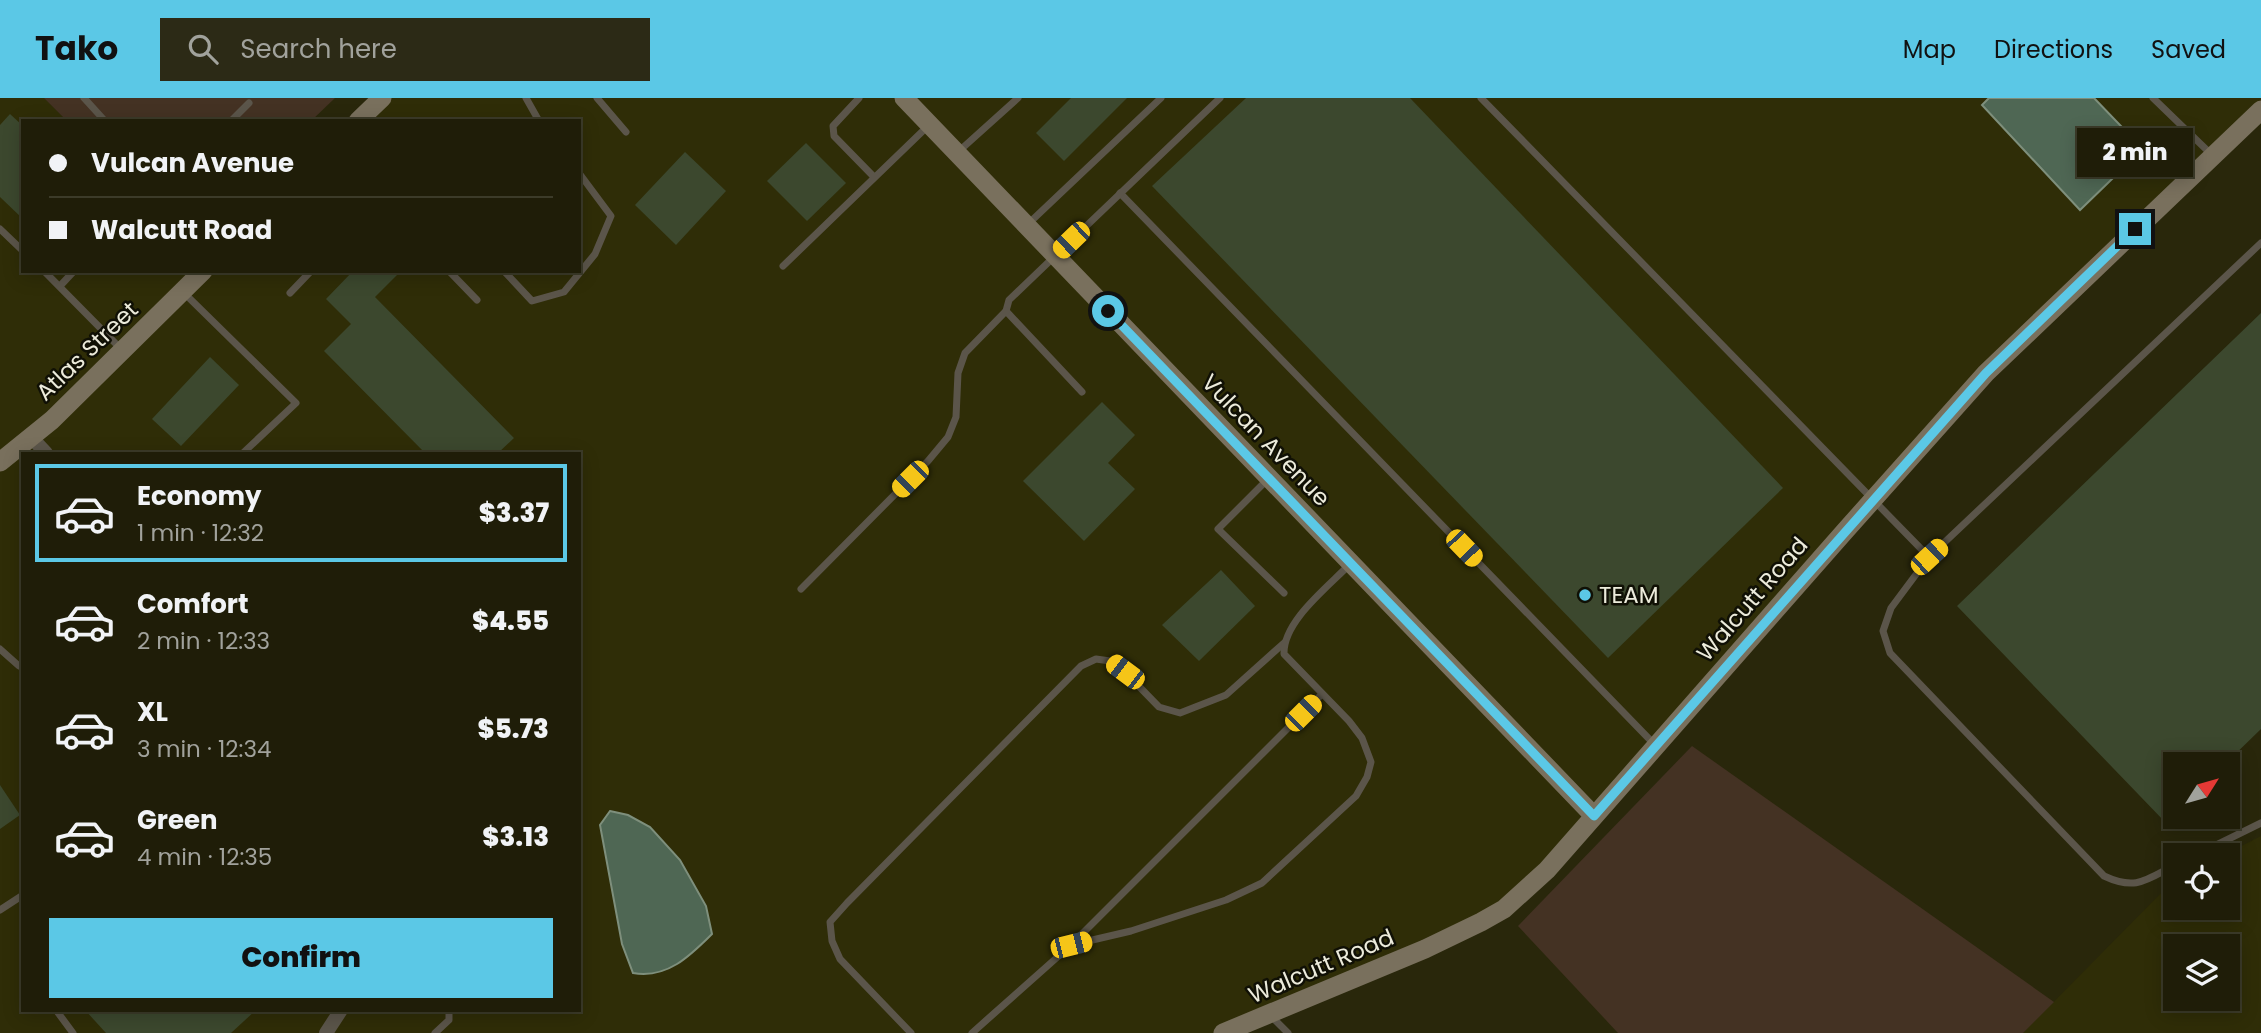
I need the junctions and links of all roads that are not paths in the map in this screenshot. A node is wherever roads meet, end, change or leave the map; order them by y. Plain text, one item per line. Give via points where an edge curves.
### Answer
1 (84, 98) edge
2 (382, 98) edge
3 (526, 98) edge
4 (597, 98) edge
5 (859, 98) edge
6 (904, 98) edge
7 (1018, 98) edge
8 (1161, 98) edge
9 (1220, 98) edge
10 (1481, 98) edge
11 (2153, 98) edge
12 (249, 103) dead end
13 (2261, 110) edge
14 (103, 119) edge
15 (233, 119) edge
16 (361, 119) edge
17 (538, 119) edge
18 (929, 124) junction
19 (626, 132) dead end
20 (957, 153) junction
21 (2213, 156) junction
22 (581, 176) edge
23 (874, 177) junction
24 (1120, 193) junction
25 (1026, 226) junction
26 (0, 229) edge
27 (2261, 243) edge
28 (21, 249) edge
29 (1055, 255) junction
30 (783, 266) dead end
31 (581, 271) edge
32 (46, 273) edge
33 (73, 273) edge
34 (202, 273) edge
35 (309, 273) edge
36 (451, 273) edge
37 (506, 273) edge
38 (580, 273) edge
39 (60, 286) junction
40 (183, 291) junction
41 (290, 293) dead end
42 (477, 300) dead end
43 (1006, 311) junction
44 (122, 351) junction
45 (1082, 392) dead end
46 (31, 437) junction
47 (45, 452) edge
48 (244, 452) edge
49 (0, 462) edge
50 (1269, 478) junction
51 (1872, 500) junction
52 (1929, 557) junction
53 (1351, 564) junction
54 (801, 589) dead end
55 (1284, 593) dead end
56 (1284, 643) junction
57 (0, 649) edge
58 (19, 666) dead end
59 (1322, 694) junction
60 (1656, 746) junction
61 (1594, 816) junction
62 (2261, 823) edge
63 (2220, 843) edge
64 (2163, 871) edge
65 (21, 896) edge
66 (0, 910) edge
67 (1071, 945) junction
68 (57, 1012) edge
69 (340, 1012) edge
70 (449, 1012) edge
71 (1269, 1014) junction
72 (73, 1033) edge
73 (326, 1033) edge
74 (435, 1033) edge
75 (911, 1033) edge
76 (972, 1033) edge
77 (1223, 1033) edge
78 (1288, 1033) edge

1 - 14 lane
2 - 16 street
3 - 17 lane
4 - 19 lane
5 - 23 lane via 833,126 834,136
6 - 18 street, Vulcan Avenue
7 - 20 lane
8 - 25 lane
9 - 24 lane
10 - 51 lane
11 - 21 lane
12 - 15 lane
13 - 21 street, Walcutt Road
18 - 20 street, Vulcan Avenue
18 - 23 lane
20 - 25 street, Vulcan Avenue
21 - 51 street, Walcutt Road via 2019,340
22 - 31 lane via 611,216 595,254
23 - 30 lane
24 - 29 lane
24 - 60 lane
25 - 29 street, Vulcan Avenue
26 - 28 lane
27 - 52 lane
29 - 43 lane via 1009,300
29 - 50 street, Vulcan Avenue
32 - 39 lane
33 - 39 lane
34 - 40 street, Atlas Street
35 - 41 lane
36 - 42 lane
37 - 38 lane via 532,301 564,292
39 - 44 lane
40 - 44 street, Atlas Street
40 - 48 lane via 296,403
43 - 45 lane
43 - 54 lane via 965,353 958,373 956,417 948,437
44 - 46 street, Atlas Street
46 - 47 street
46 - 49 street, Atlas Street
50 - 53 street, Vulcan Avenue
50 - 55 lane via 1218,529
51 - 52 lane
51 - 60 street, Walcutt Road
52 - 64 lane via 1891,608 1883,631 1890,653 2104,877 2121,884 2139,883
53 - 56 lane via 1290,627
53 - 61 street, Vulcan Avenue
56 - 59 lane via 1284,654
56 - 75 lane via 1226,695 1180,713 1159,707 1110,661 1096,659 1081,666 847,903 830,922 840,959
57 - 58 lane
59 - 67 lane
59 - 67 lane via 1362,738 1371,762 1356,796 1248,891 1131,931
60 - 61 street, Walcutt Road
61 - 71 street, Walcutt Road via 1547,870 1504,909 1425,949
62 - 63 lane
65 - 66 lane
67 - 76 lane
68 - 72 lane
69 - 73 street
70 - 74 lane via 449,1020
71 - 77 street, Walcutt Road
71 - 78 lane

